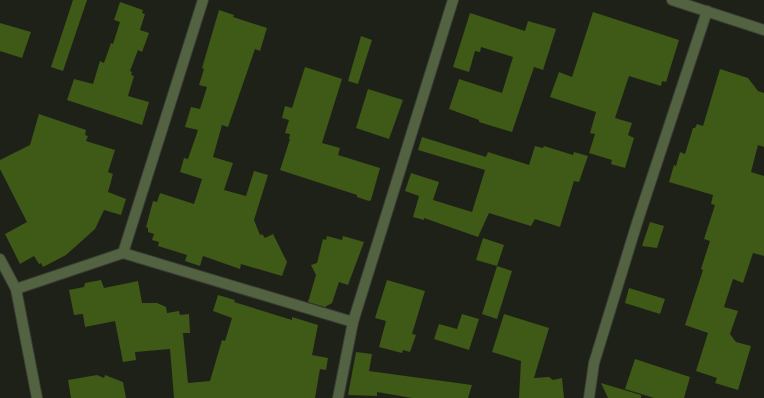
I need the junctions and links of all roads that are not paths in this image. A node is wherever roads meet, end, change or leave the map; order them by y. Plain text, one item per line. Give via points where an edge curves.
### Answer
1 (203, 0) edge
2 (453, 0) edge
3 (672, 0) edge
4 (707, 12) junction
5 (764, 30) edge
6 (123, 253) junction
7 (0, 259) edge
8 (16, 289) junction
9 (353, 322) junction
10 (37, 398) edge
11 (338, 398) edge
12 (589, 398) edge

1 - 6 street
2 - 9 street
3 - 4 street
4 - 5 street
4 - 12 street via 637,222 594,363
6 - 8 street
6 - 9 street
7 - 8 street
8 - 10 street
9 - 11 street

